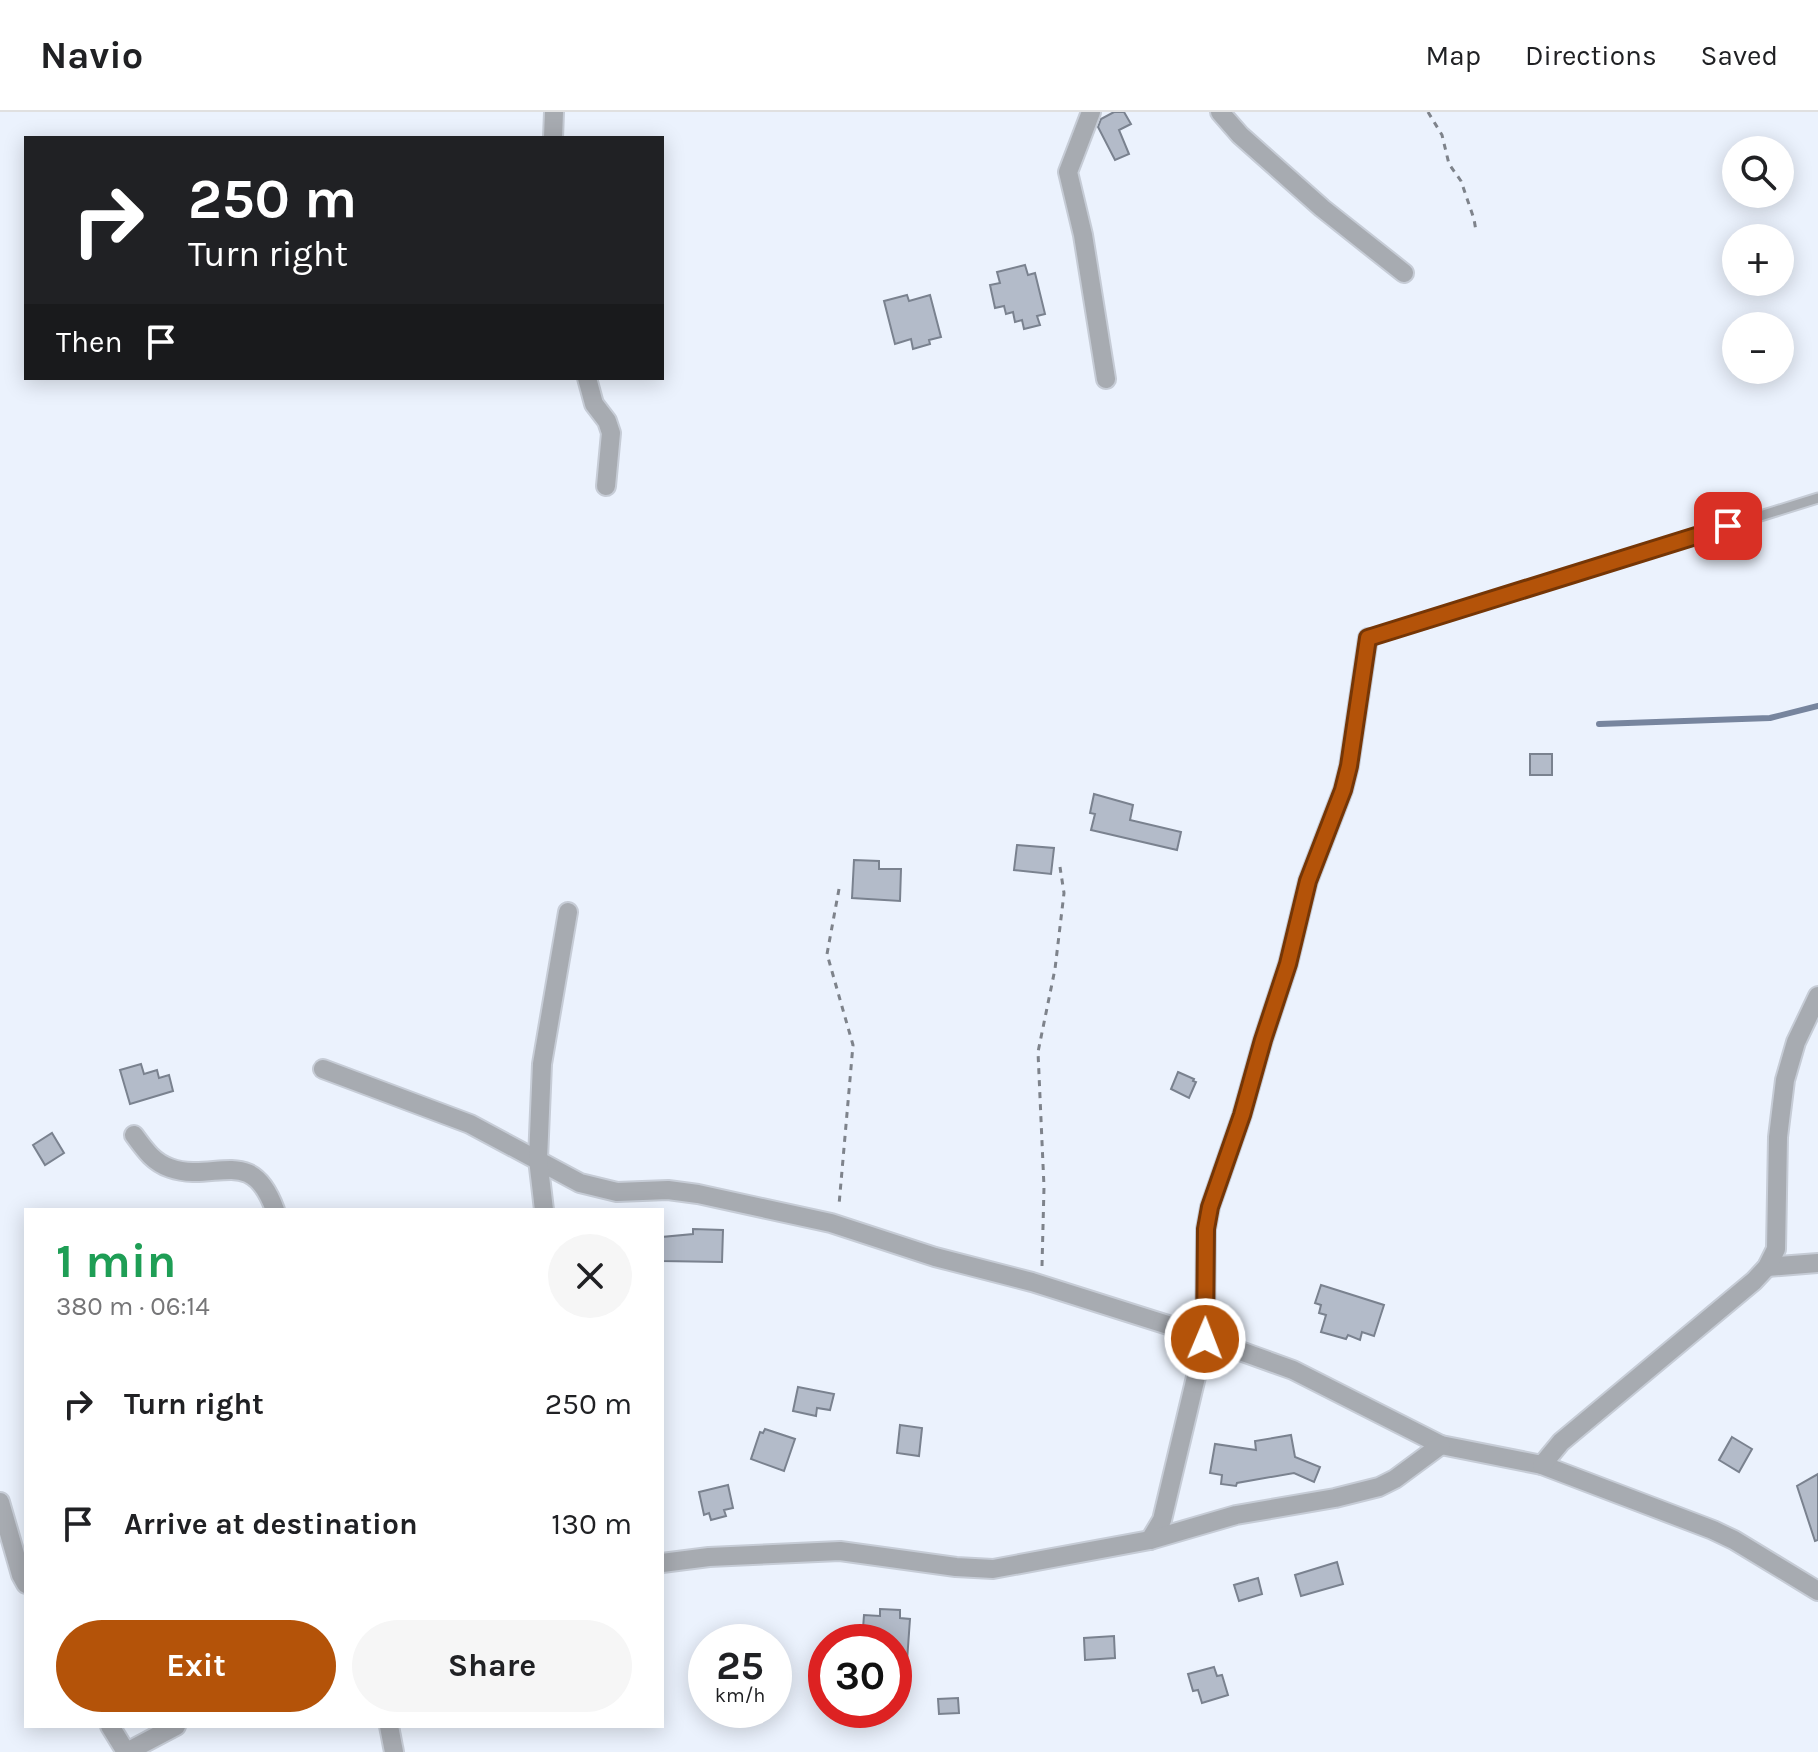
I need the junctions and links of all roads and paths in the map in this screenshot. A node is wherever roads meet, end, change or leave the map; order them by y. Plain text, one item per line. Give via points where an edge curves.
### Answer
1 (554, 112) edge
2 (1091, 112) edge
3 (1220, 112) edge
4 (1428, 112) edge
5 (553, 136) edge
6 (1476, 231) dead end
7 (1404, 273) dead end
8 (1106, 379) dead end
9 (588, 380) edge
10 (606, 486) dead end
11 (1818, 498) edge
12 (1368, 638) joint
13 (1060, 867) dead end
14 (839, 889) dead end
15 (568, 912) dead end
16 (1818, 996) edge
17 (323, 1069) dead end
18 (134, 1135) dead end
19 (538, 1159) junction
20 (274, 1208) edge
21 (544, 1208) edge
22 (831, 1223) junction
23 (1818, 1263) edge
24 (1767, 1267) junction
25 (1032, 1282) junction
26 (1205, 1339) junction
27 (1441, 1445) junction
28 (1542, 1465) junction
29 (0, 1502) edge
30 (1150, 1540) junction
31 (664, 1563) edge
32 (24, 1580) edge
33 (1818, 1591) edge
34 (111, 1728) edge
35 (172, 1728) edge
36 (389, 1728) edge
37 (126, 1752) edge
38 (394, 1752) edge

1 - 5 street
2 - 8 street via 1068,172
3 - 7 street via 1322,208
4 - 6 path via 1461,181
9 - 10 street via 611,433
11 - 12 lane
12 - 26 street via 1343,790 1308,881 1288,964 1210,1207
13 - 25 path via 1064,893 1055,969 1038,1052 1044,1254
14 - 22 path via 827,954 853,1045 843,1192
15 - 19 street via 542,1064
16 - 24 street via 1785,1080 1778,1137 1778,1232
17 - 19 street via 470,1124
18 - 20 street via 151,1158 172,1169 225,1168 252,1174 268,1190
19 - 21 street
19 - 22 street via 599,1190 668,1190
22 - 25 street
23 - 24 street
24 - 28 street via 1561,1442
25 - 26 street
26 - 27 street via 1293,1370
26 - 30 street via 1165,1511
27 - 28 street
27 - 30 street via 1379,1487 1236,1515
28 - 33 street via 1723,1535
29 - 32 street
30 - 31 street via 993,1569 840,1551
34 - 37 street
35 - 37 street
36 - 38 street

